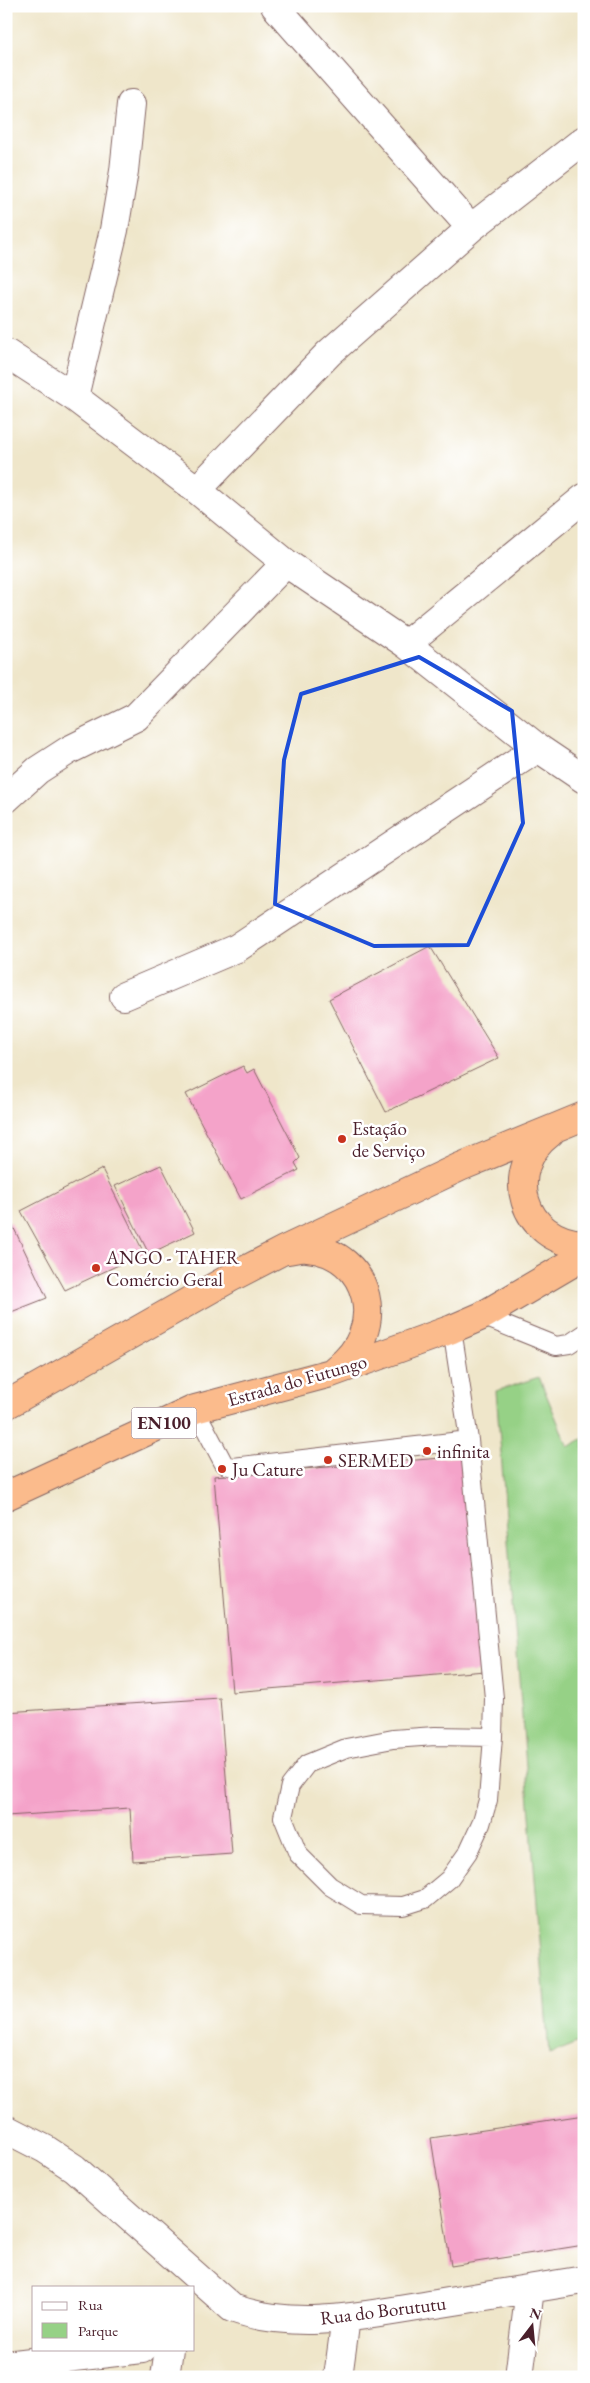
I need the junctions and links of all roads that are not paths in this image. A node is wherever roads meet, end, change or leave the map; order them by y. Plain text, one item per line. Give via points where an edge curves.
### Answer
1 (275, 6) edge
2 (131, 104) dead end
3 (584, 140) edge
4 (471, 228) junction
5 (6, 353) edge
6 (74, 397) junction
7 (197, 490) junction
8 (584, 498) edge
9 (286, 563) junction
10 (406, 644) junction
11 (538, 748) junction
12 (584, 779) edge
13 (6, 799) edge
14 (124, 996) dead end
15 (584, 1116) edge
16 (555, 1129) junction
17 (584, 1244) edge
18 (284, 1250) junction
19 (584, 1256) edge
20 (482, 1316) junction
21 (452, 1329) junction
22 (584, 1334) edge
23 (331, 1373) junction
24 (6, 1405) edge
25 (195, 1409) junction
26 (469, 1440) junction
27 (6, 1496) edge
28 (493, 1738) junction
29 (6, 2129) edge
30 (182, 2276) edge
31 (584, 2280) edge
32 (530, 2289) junction
33 (346, 2318) junction
34 (134, 2350) edge
35 (169, 2350) edge
36 (6, 2366) edge
37 (165, 2377) edge
38 (338, 2377) edge
39 (519, 2377) edge

1 - 4 street
2 - 6 street via 114,230
3 - 4 street
4 - 7 street via 328,353
5 - 6 street
6 - 7 street
7 - 9 street
8 - 10 street
9 - 10 street
9 - 13 street via 136,717 69,750 38,770
10 - 11 street
11 - 12 street
11 - 14 street via 237,948
15 - 16 highway
16 - 17 highway via 538,1142 526,1160 522,1181 525,1202 534,1221 552,1236 570,1244
16 - 18 highway via 460,1167
18 - 23 highway via 306,1247 327,1252 346,1264 359,1280 367,1301 368,1323 361,1343 348,1360
18 - 24 highway
19 - 20 highway, Estrada do Futungo / EN100
20 - 21 highway, Estrada do Futungo / EN100
20 - 22 lane via 556,1346 569,1344
21 - 23 highway, Estrada do Futungo / EN100
21 - 26 lane
23 - 25 highway, Estrada do Futungo / EN100
25 - 26 lane via 223,1462 233,1467
25 - 27 highway, Estrada do Futungo / EN100
26 - 28 lane via 494,1698
28 - 28 lane via 435,1736 393,1739 346,1748 307,1764 290,1786 283,1817 298,1854 330,1886 361,1905 403,1906 425,1899 449,1879 468,1852 481,1824 488,1800
29 - 30 street, Rua do Borututu via 74,2168
30 - 33 street, Rua do Borututu via 232,2308 254,2316
31 - 32 street, Rua do Borututu
32 - 33 street, Rua do Borututu
32 - 39 street
33 - 38 street
34 - 36 street
35 - 37 street

